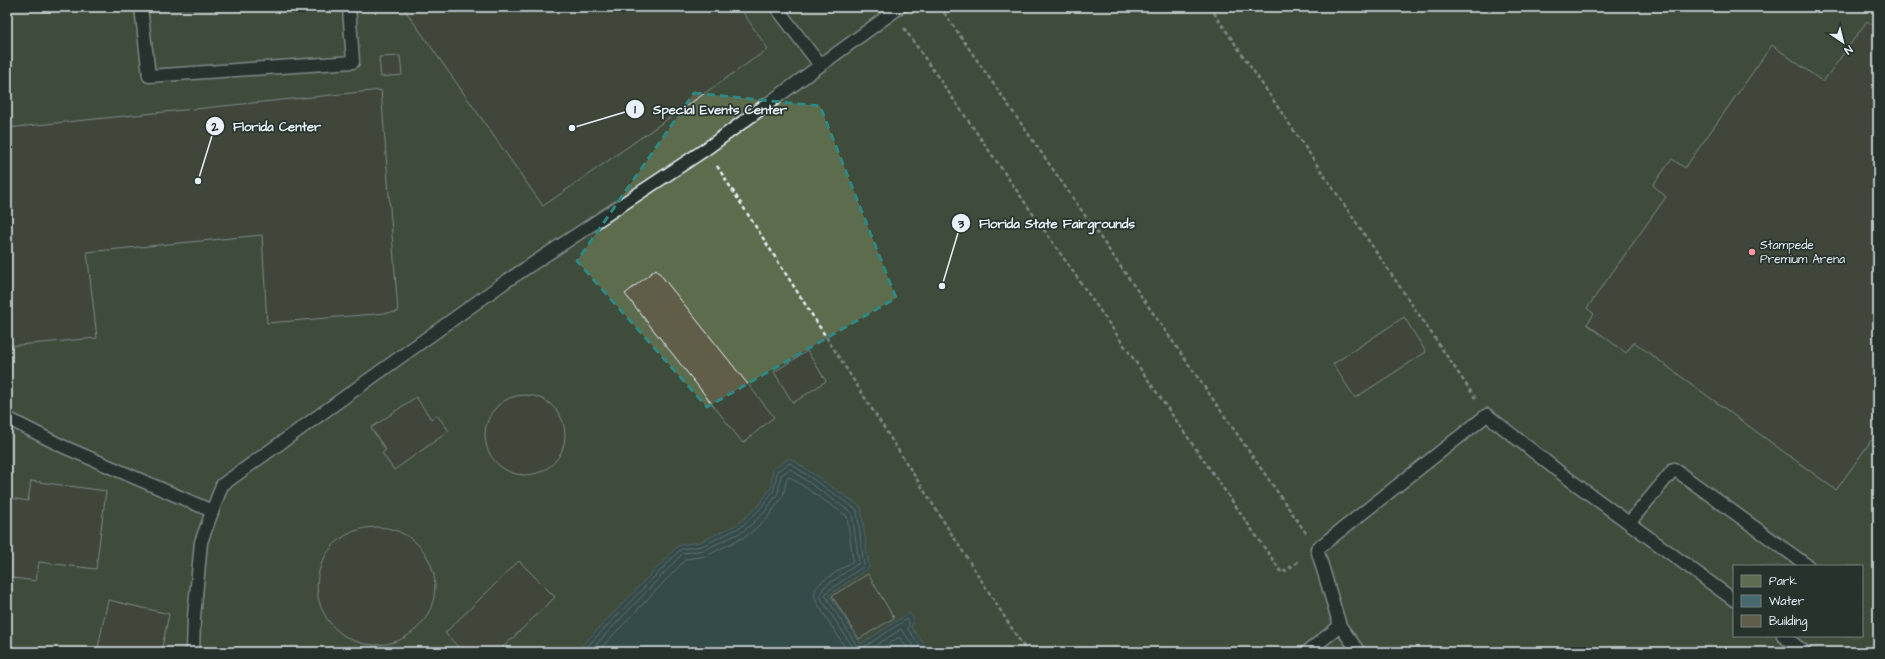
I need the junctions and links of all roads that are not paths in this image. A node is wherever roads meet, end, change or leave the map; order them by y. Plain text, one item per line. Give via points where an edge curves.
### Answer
1 (141, 7) edge
2 (349, 7) edge
3 (776, 7) edge
4 (896, 10) edge
5 (820, 65) junction
6 (7, 418) edge
7 (212, 511) junction
8 (1629, 523) junction
9 (1807, 565) edge
10 (1733, 599) edge
11 (1340, 626) junction
12 (1784, 637) edge
13 (193, 652) edge
14 (1307, 652) edge
15 (1359, 652) edge
16 (1805, 652) edge

1 - 2 lane via 149,76 352,62
3 - 5 lane
4 - 5 lane
5 - 7 lane via 706,149 505,282 222,485
6 - 7 lane via 62,446
7 - 13 lane via 200,542
8 - 9 lane via 1674,469
8 - 10 lane
8 - 11 lane via 1487,415 1317,549
11 - 14 lane
11 - 15 lane
12 - 16 lane

